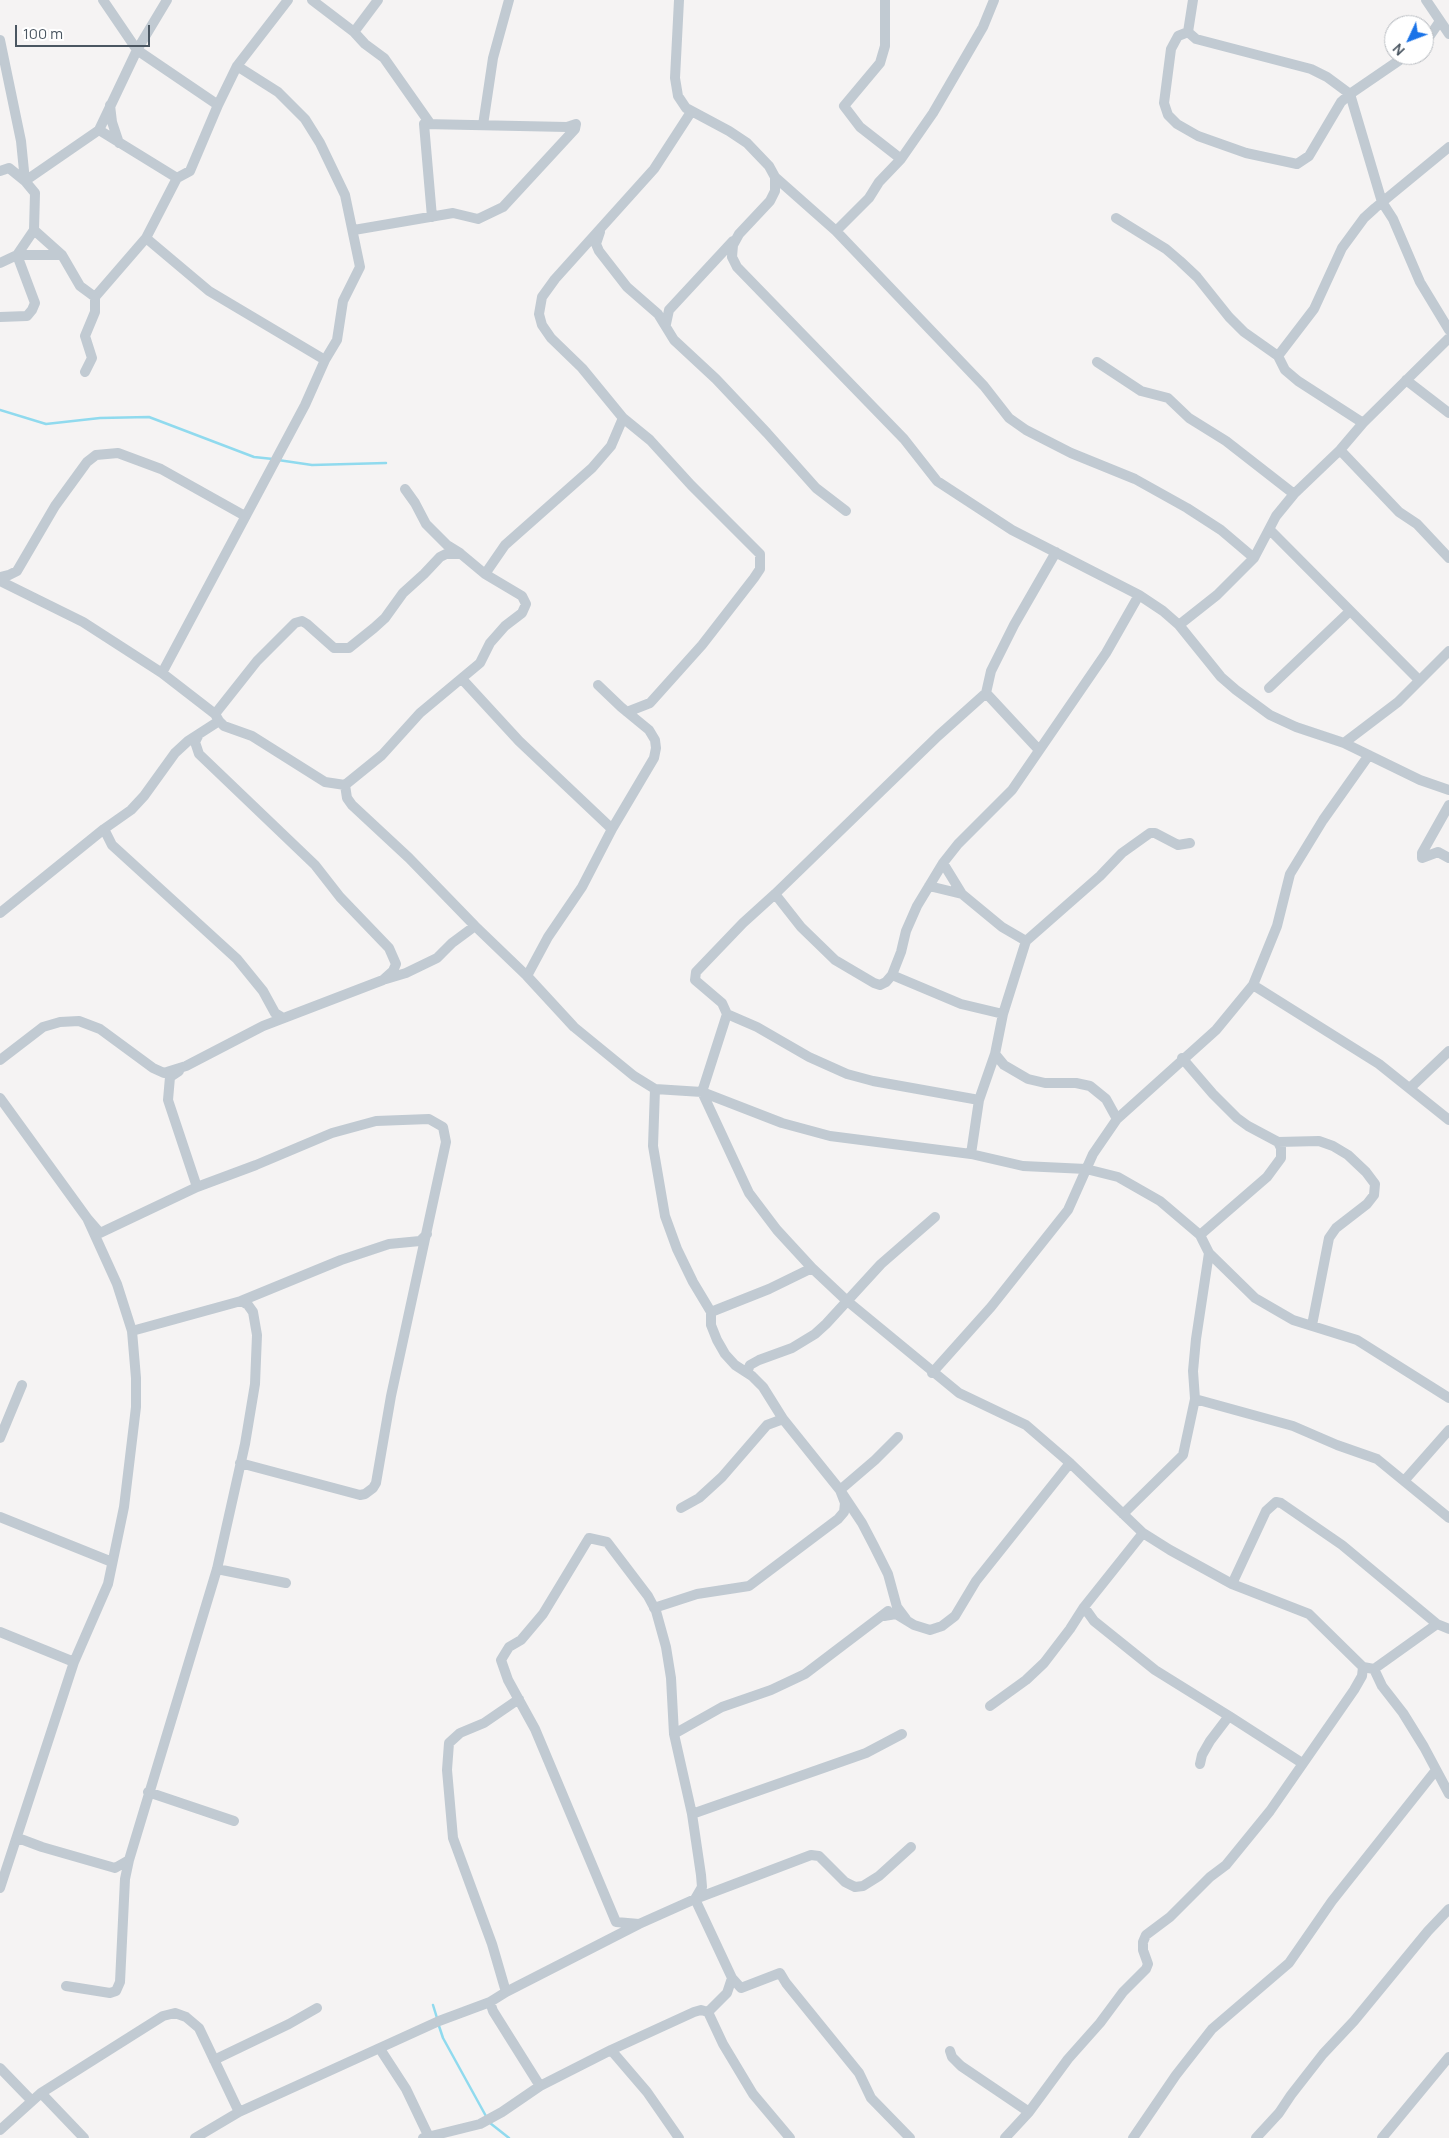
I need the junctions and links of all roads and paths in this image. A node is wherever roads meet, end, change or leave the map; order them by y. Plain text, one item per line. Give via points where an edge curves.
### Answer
1 (103, 0) edge
2 (167, 0) edge
3 (288, 0) edge
4 (312, 0) edge
5 (378, 0) edge
6 (509, 0) edge
7 (679, 0) edge
8 (885, 0) edge
9 (994, 0) edge
10 (1193, 0) edge
11 (1426, 0) edge
12 (1440, 21) junction
13 (1434, 30) edge
14 (354, 32) junction
15 (1188, 32) junction
16 (1449, 34) edge
17 (0, 40) edge
18 (136, 50) junction
19 (2, 63) edge
20 (1392, 65) edge
21 (237, 66) junction
22 (1350, 94) junction
23 (110, 104) junction
24 (218, 105) junction
25 (692, 112) junction
26 (424, 124) junction
27 (483, 125) junction
28 (99, 130) junction
29 (119, 143) junction
30 (1449, 147) edge
31 (901, 159) junction
32 (0, 171) edge
33 (775, 177) junction
34 (177, 178) junction
35 (25, 181) junction
36 (1382, 202) junction
37 (432, 217) junction
38 (1116, 218) dead end
39 (601, 229) junction
40 (34, 230) junction
41 (354, 230) junction
42 (836, 231) junction
43 (739, 234) junction
44 (146, 238) junction
45 (17, 255) junction
46 (62, 255) junction
47 (0, 263) edge
48 (95, 297) junction
49 (0, 317) edge
50 (666, 324) junction
51 (1449, 330) edge
52 (1449, 338) edge
53 (1278, 356) junction
54 (324, 360) junction
55 (1096, 362) dead end
56 (85, 372) dead end
57 (1406, 380) junction
58 (1449, 413) edge
59 (623, 418) junction
60 (1363, 423) junction
61 (1340, 450) junction
62 (406, 489) dead end
63 (1294, 494) junction
64 (846, 511) dead end
65 (245, 516) junction
66 (1270, 530) junction
67 (1056, 552) junction
68 (461, 554) junction
69 (1254, 558) junction
70 (1449, 558) edge
71 (484, 574) junction
72 (0, 579) edge
73 (1139, 595) junction
74 (1350, 612) junction
75 (1179, 625) junction
76 (1449, 651) edge
77 (162, 673) junction
78 (462, 679) junction
79 (1418, 679) junction
80 (598, 685) dead end
81 (1269, 688) dead end
82 (986, 693) junction
83 (627, 712) junction
84 (217, 718) junction
85 (198, 736) junction
86 (1344, 743) junction
87 (1040, 750) junction
88 (1368, 755) junction
89 (345, 785) junction
90 (1449, 790) edge
91 (1449, 805) edge
92 (104, 829) junction
93 (612, 829) junction
94 (1190, 843) dead end
95 (1449, 858) edge
96 (943, 863) junction
97 (929, 886) junction
98 (775, 894) junction
99 (962, 894) junction
100 (0, 913) edge
101 (475, 926) junction
102 (1026, 941) junction
103 (892, 975) junction
104 (527, 976) junction
105 (383, 980) junction
106 (1253, 985) junction
107 (272, 1008) junction
108 (726, 1014) junction
109 (1003, 1014) junction
110 (284, 1018) junction
111 (263, 1026) junction
112 (1449, 1051) edge
113 (995, 1054) junction
114 (1182, 1058) junction
115 (0, 1060) edge
116 (186, 1066) junction
117 (1410, 1088) junction
118 (655, 1089) junction
119 (702, 1092) junction
120 (0, 1098) edge
121 (979, 1100) junction
122 (1116, 1119) junction
123 (1449, 1120) edge
124 (1278, 1142) junction
125 (970, 1154) junction
126 (1086, 1169) junction
127 (197, 1187) junction
128 (935, 1217) dead end
129 (87, 1218) junction
130 (100, 1233) junction
131 (427, 1234) junction
132 (1200, 1235) junction
133 (100, 1247) junction
134 (1209, 1253) junction
135 (812, 1268) junction
136 (241, 1300) junction
137 (846, 1300) junction
138 (711, 1312) junction
139 (1312, 1324) junction
140 (132, 1331) junction
141 (747, 1372) junction
142 (932, 1373) junction
143 (22, 1386) dead end
144 (1449, 1398) edge
145 (1195, 1400) junction
146 (783, 1419) junction
147 (1449, 1430) edge
148 (898, 1437) dead end
149 (0, 1438) edge
150 (240, 1463) junction
151 (1070, 1463) junction
152 (1404, 1481) junction
153 (840, 1490) junction
154 (681, 1508) dead end
155 (1123, 1514) junction
156 (0, 1517) edge
157 (1449, 1518) edge
158 (1144, 1533) junction
159 (112, 1562) junction
160 (217, 1569) junction
161 (286, 1583) dead end
162 (1232, 1584) junction
163 (894, 1597) junction
164 (1084, 1607) junction
165 (654, 1608) junction
166 (884, 1616) junction
167 (906, 1619) junction
168 (1437, 1624) junction
169 (1449, 1629) edge
170 (0, 1632) edge
171 (74, 1662) junction
172 (1363, 1667) junction
173 (1374, 1669) junction
174 (519, 1699) junction
175 (990, 1706) dead end
176 (1229, 1716) junction
177 (674, 1734) junction
178 (902, 1734) dead end
179 (1302, 1763) junction
180 (1200, 1764) dead end
181 (1436, 1770) junction
182 (1446, 1782) edge
183 (148, 1792) junction
184 (1449, 1794) edge
185 (692, 1814) junction
186 (234, 1821) dead end
187 (18, 1838) junction
188 (911, 1846) dead end
189 (129, 1860) junction
190 (115, 1868) junction
191 (125, 1879) junction
192 (0, 1888) edge
193 (694, 1899) junction
194 (1449, 1909) edge
195 (639, 1924) junction
196 (732, 1978) junction
197 (66, 1986) dead end
198 (741, 1988) junction
199 (506, 1992) junction
200 (727, 1993) junction
201 (490, 2002) junction
202 (317, 2008) dead end
203 (708, 2012) junction
204 (380, 2048) junction
205 (611, 2050) junction
206 (950, 2051) dead end
207 (1449, 2057) edge
208 (214, 2060) junction
209 (0, 2068) edge
210 (540, 2086) junction
211 (41, 2093) junction
212 (31, 2100) junction
213 (239, 2112) junction
214 (1029, 2112) junction
215 (0, 2130) edge
216 (430, 2136) edge
217 (84, 2138) edge
218 (195, 2138) edge
219 (679, 2138) edge
220 (790, 2138) edge
221 (910, 2138) edge
222 (1005, 2138) edge
223 (1133, 2138) edge
224 (1256, 2138) edge
225 (1382, 2138) edge

1 - 18 street
2 - 18 street
3 - 21 street
4 - 14 street
5 - 14 street
6 - 27 street via 493,58
7 - 25 street via 675,78 682,104
8 - 31 street via 885,46 880,63 844,106 860,127
9 - 31 street via 961,68
10 - 15 street
11 - 12 street
12 - 13 street
12 - 16 street
14 - 26 street via 384,58 429,122
15 - 22 street via 1196,39 1311,69
15 - 22 street via 1178,36 1171,49 1164,103 1168,115 1177,124 1198,136 1246,153 1296,164 1309,156 1332,115
17 - 19 street
18 - 23 street
18 - 24 street
19 - 35 street via 21,142
20 - 22 street
21 - 24 street
21 - 41 street via 278,92 305,119 345,195
22 - 36 street
23 - 28 street
23 - 29 street
24 - 34 street via 190,172
25 - 33 street via 747,143
25 - 39 street via 654,168
26 - 27 street
26 - 37 street
27 - 37 street via 576,124 575,129 503,207 478,219 453,213
28 - 29 street
28 - 35 street
29 - 34 street
30 - 36 street
31 - 42 street via 879,182 870,198
32 - 35 street via 9,168
33 - 42 street
33 - 43 street via 775,191 770,202
34 - 44 street
35 - 40 street via 35,193
36 - 51 street via 1394,219 1420,282
36 - 53 street via 1364,218 1342,248 1314,309
37 - 41 street
38 - 53 street via 1166,249 1197,277 1229,318
39 - 50 street via 596,244 599,251 627,287
39 - 59 street via 542,297 539,314 551,338 582,368
40 - 45 street
40 - 46 street
41 - 54 street via 360,267 343,301 337,340
42 - 69 street via 984,386 1009,418 1026,430 1135,479 1187,508 1221,530
43 - 50 street via 668,310
43 - 67 street via 731,251 737,268 904,439 937,481 1012,530
44 - 48 street
44 - 54 street via 209,292
45 - 46 street
45 - 47 street
45 - 49 street via 35,303 26,316
46 - 48 street via 80,286
48 - 56 street via 96,312 85,336 92,358
50 - 64 street via 674,340 761,426 816,488
52 - 57 street
53 - 60 street via 1298,381
54 - 65 street via 305,405
55 - 63 street via 1141,391 1168,398 1189,418 1226,441
57 - 58 street
57 - 60 street
59 - 71 street via 611,446 592,468 505,545
59 - 83 street via 650,440 760,554 760,569 702,645 650,702
60 - 61 street
61 - 63 street
61 - 70 street via 1399,512 1417,524
62 - 68 street via 426,524 446,545
63 - 66 street via 1276,516
65 - 72 street via 161,469 118,453 96,455 87,462 55,506 17,571
65 - 77 street
66 - 69 street
66 - 74 street
67 - 73 street
67 - 82 street via 991,670
68 - 71 street
68 - 84 street via 440,557 403,593 385,618 349,648 334,648 307,624 302,621 295,623 251,668
69 - 75 street via 1217,595
71 - 78 street via 522,596 526,604 522,613 490,643 480,663
72 - 77 street via 84,622
73 - 75 street
73 - 87 street via 1106,653
74 - 79 street
74 - 81 street
75 - 86 street via 1221,677 1270,715
76 - 79 street
77 - 84 street
78 - 89 street via 420,713 382,755
78 - 93 street via 519,741
79 - 86 street via 1398,702
80 - 83 street
82 - 87 street
82 - 98 street
83 - 93 street via 649,730 656,748 654,758
84 - 85 street
84 - 89 street via 224,726 252,736 325,782
85 - 92 street via 175,753 131,810
85 - 105 street via 195,742 199,754 316,865 340,898 389,948 396,964
86 - 88 street
87 - 96 street via 1012,790
88 - 90 street
88 - 106 street via 1290,874 1277,926
89 - 101 street via 352,805
91 - 95 street via 1422,853 1422,858 1438,852
92 - 100 street
92 - 107 street via 112,845 237,959 263,991
93 - 104 street via 582,887 548,937
94 - 102 street via 1178,845 1150,833 1122,853
96 - 97 street
96 - 99 street
97 - 99 street
97 - 103 street via 910,920
98 - 103 street via 800,927 835,960 880,985
98 - 108 street via 696,972 695,980 722,1003
99 - 102 street via 1002,927
101 - 104 street
101 - 105 street via 432,961
102 - 109 street
103 - 109 street via 961,1004
104 - 118 street via 574,1027
105 - 110 street
106 - 114 street via 1216,1030
106 - 117 street via 1379,1064
107 - 110 street
107 - 111 street
108 - 119 street
108 - 121 street via 847,1074
109 - 113 street
110 - 111 street
111 - 116 street
112 - 117 street
113 - 121 street
113 - 122 street via 1004,1065 1028,1079 1090,1086 1106,1099
114 - 122 street
114 - 124 street via 1237,1118
115 - 116 street via 43,1027 79,1021 100,1029 152,1068 164,1072
116 - 127 street via 170,1077 168,1100
117 - 123 street
118 - 119 street
118 - 138 street via 653,1146 665,1216 685,1266
119 - 125 street via 782,1123 830,1136
119 - 135 street via 749,1193
120 - 129 street
121 - 125 street
122 - 126 street
124 - 132 street via 1281,1158 1267,1177
124 - 139 street via 1319,1141 1333,1146 1366,1172 1375,1184 1374,1195 1329,1238
125 - 126 street via 1010,1164
126 - 132 street via 1118,1177 1142,1190
126 - 142 street via 1068,1210 991,1307
127 - 130 street
127 - 131 street via 332,1133 376,1121 429,1119 444,1127 446,1135
128 - 137 street
129 - 130 street
129 - 133 street
130 - 133 street via 99,1238 104,1244
131 - 136 street via 420,1241 389,1244 341,1260
131 - 150 street via 374,1488 360,1495
132 - 134 street
133 - 140 street via 117,1284
134 - 139 street via 1255,1298 1293,1320
134 - 145 street via 1196,1338
135 - 137 street
135 - 138 street
136 - 140 street
136 - 150 street via 253,1312 257,1335 255,1384
137 - 141 street via 816,1334 792,1348 759,1360 750,1365
137 - 142 street
138 - 141 street via 712,1324 724,1354
139 - 144 street via 1357,1340
140 - 159 street via 136,1406 124,1507
141 - 146 street via 763,1387
142 - 151 street via 959,1393 1026,1425
143 - 149 street
145 - 152 street via 1293,1426 1377,1459
145 - 155 street via 1183,1455
146 - 153 street
146 - 154 street via 766,1425 722,1478 699,1498
147 - 152 street
148 - 153 street
150 - 160 street
151 - 155 street
151 - 167 street via 982,1574 955,1616 930,1630
152 - 157 street
153 - 163 street via 874,1546 888,1574
153 - 165 street via 845,1503 844,1512 838,1519 748,1586 697,1594
155 - 158 street
156 - 159 street
158 - 162 street
158 - 164 street
159 - 171 street via 108,1584
160 - 161 street
160 - 183 street
162 - 168 street via 1266,1511 1276,1502 1342,1545
162 - 172 street via 1309,1614
163 - 166 street via 894,1605
163 - 167 street
164 - 175 street via 1044,1663
164 - 176 street via 1094,1622 1155,1670
165 - 174 street via 607,1542 589,1538 543,1614 521,1640 509,1647 501,1660
165 - 177 street via 671,1678
166 - 167 street via 896,1614
166 - 177 street via 805,1674 771,1690 722,1706
168 - 169 street
168 - 173 street
170 - 171 street
171 - 187 street
172 - 173 street
172 - 179 street via 1354,1690
173 - 181 street
174 - 195 street via 535,1729 616,1922
174 - 199 street via 484,1723 460,1732 449,1742 447,1770 453,1838
176 - 179 street
176 - 180 street via 1210,1741
177 - 185 street
178 - 185 street via 866,1753
179 - 214 street via 1226,1865 1146,1935 1143,1942 1148,1964 1146,1969 1122,1992
181 - 182 street
181 - 223 street via 1332,1901 1289,1963 1212,2029
182 - 184 street
183 - 186 street
183 - 189 street
185 - 193 street via 702,1887
187 - 190 street
187 - 192 street
188 - 193 street via 879,1876 863,1886 855,1887 845,1882 819,1856 811,1855
189 - 190 street
189 - 191 street
190 - 191 street
191 - 197 street via 124,1924 116,1991 110,1993
193 - 195 street
193 - 196 street
194 - 224 street via 1323,2054
195 - 199 street
196 - 198 street
196 - 200 street
198 - 200 street
198 - 221 street via 780,1973 859,2073 871,2098
199 - 201 street
200 - 203 street
201 - 204 street
201 - 210 street
202 - 208 street
203 - 205 street via 694,2012
203 - 220 street via 753,2094
204 - 213 street
204 - 216 street via 406,2088
205 - 210 street
205 - 219 street via 647,2092
206 - 214 street via 961,2066
207 - 225 street
208 - 211 street via 199,2028 186,2017 174,2013 163,2016
208 - 213 street
209 - 212 street
210 - 216 street via 480,2124
211 - 212 street
211 - 217 street
212 - 215 street
213 - 218 street
214 - 222 street

